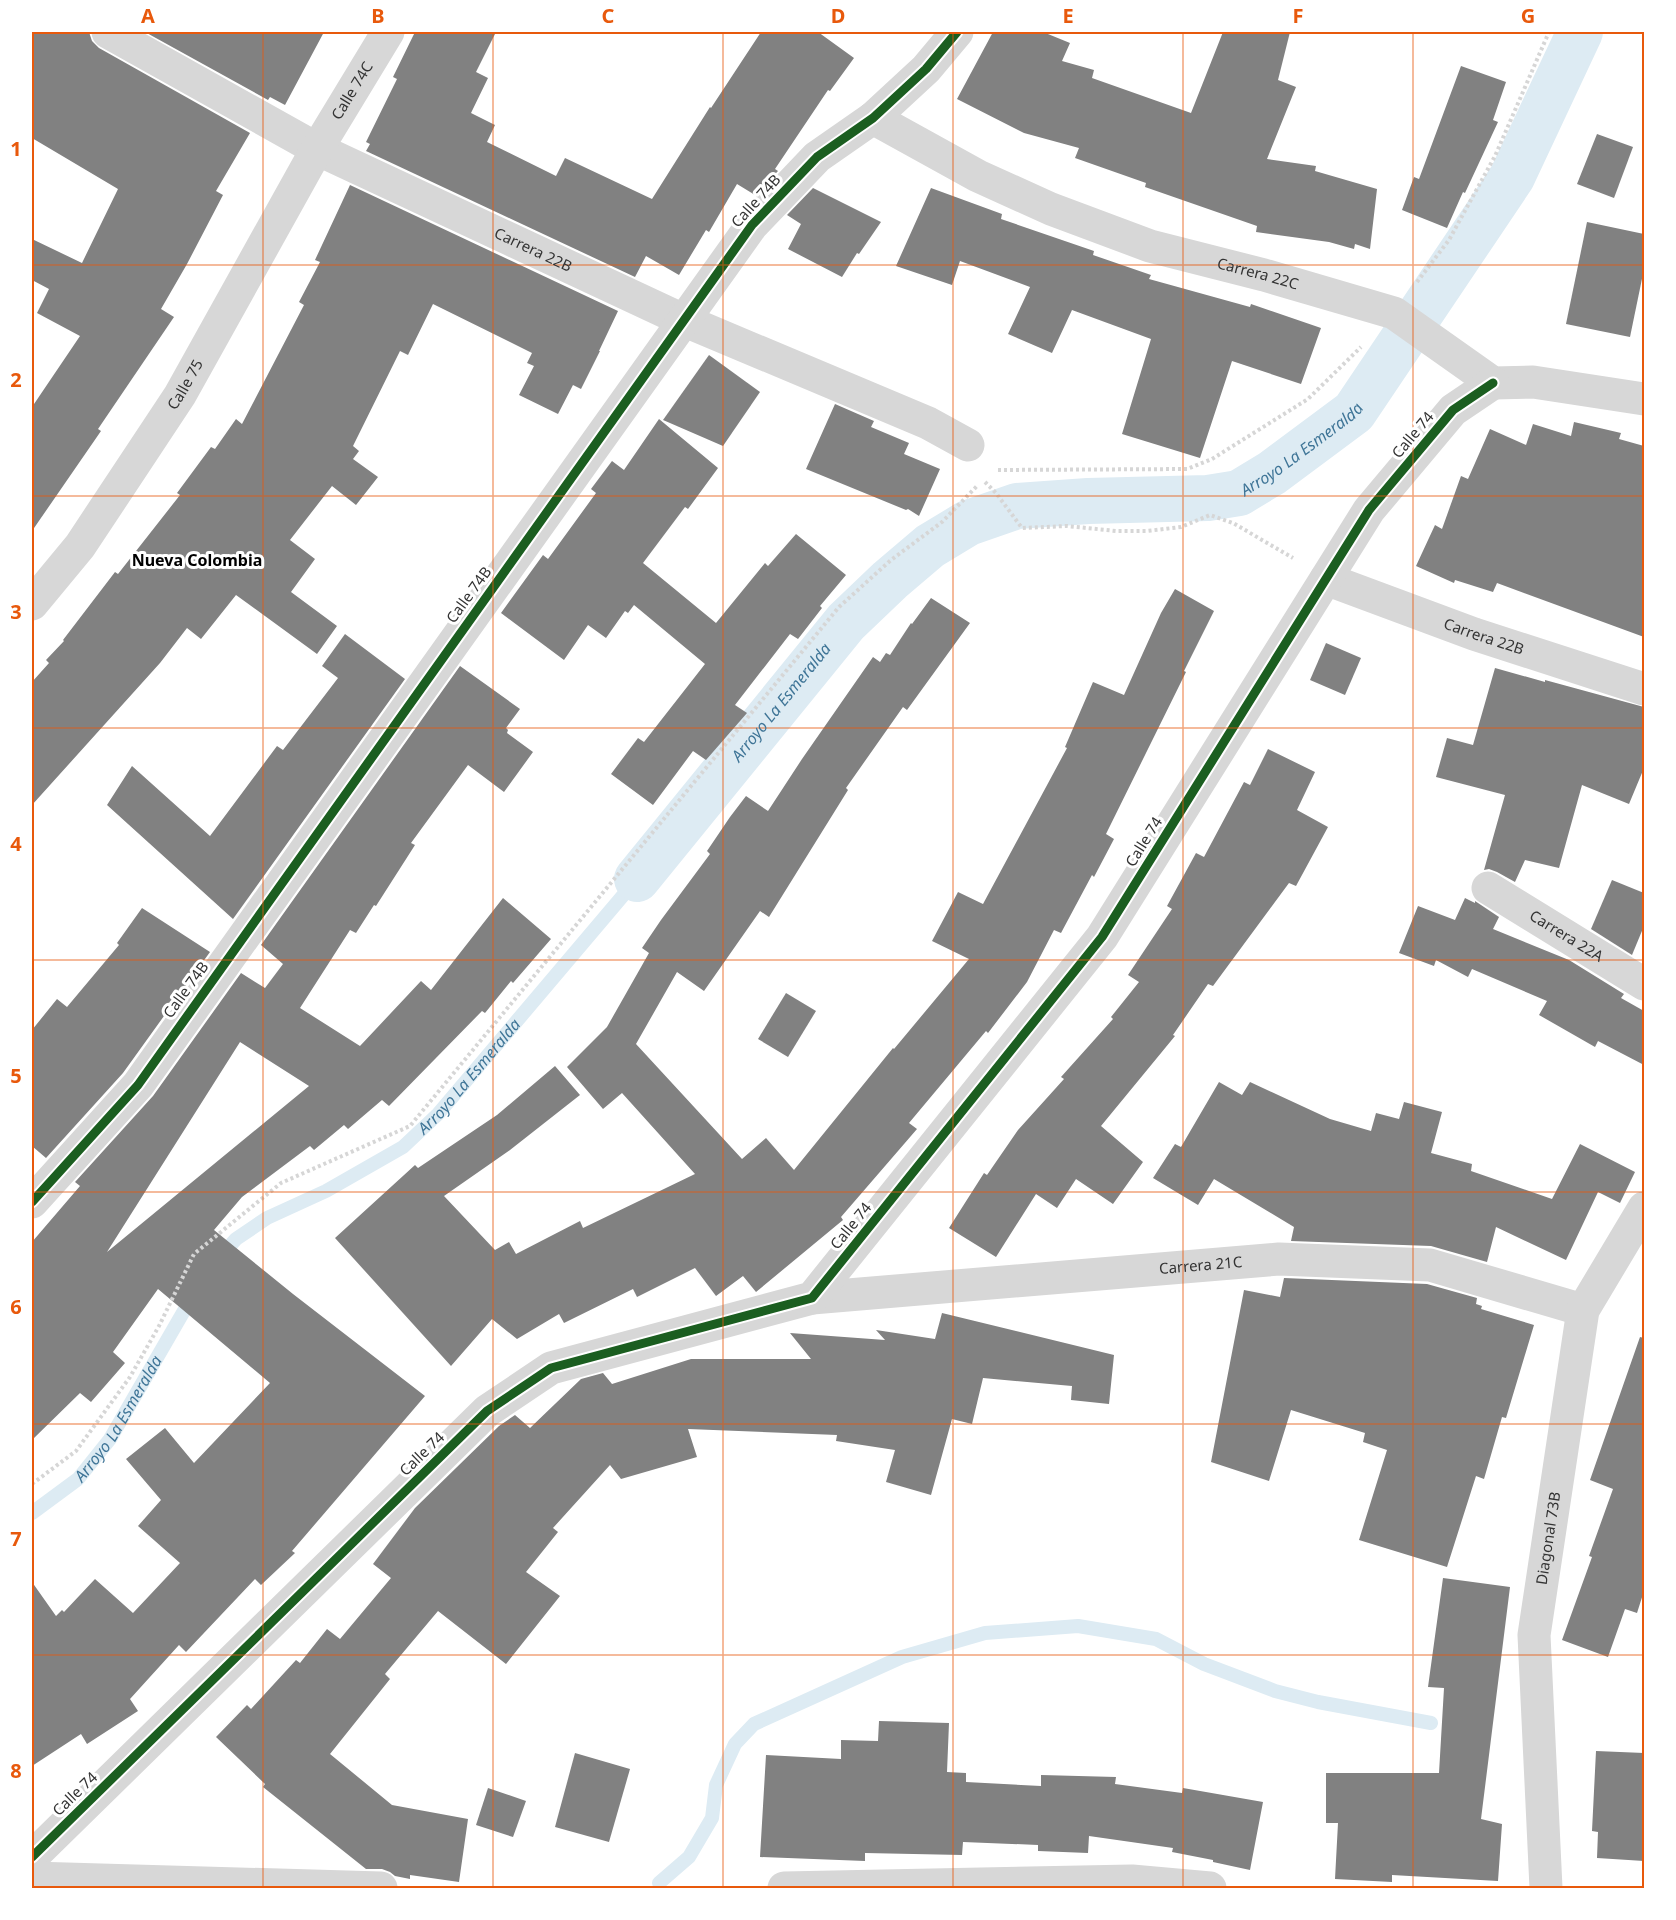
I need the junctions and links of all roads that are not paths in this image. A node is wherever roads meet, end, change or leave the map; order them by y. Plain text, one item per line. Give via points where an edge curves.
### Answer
1 (108, 32) edge
2 (388, 32) edge
3 (957, 32) edge
4 (873, 118) junction
5 (317, 149) junction
6 (683, 320) junction
7 (1493, 383) junction
8 (1644, 399) edge
9 (968, 446) dead end
10 (1326, 579) junction
11 (32, 604) edge
12 (1644, 689) edge
13 (1488, 888) dead end
14 (1644, 984) edge
15 (32, 1202) edge
16 (1644, 1208) edge
17 (812, 1298) junction
18 (1583, 1310) junction
19 (32, 1857) edge
20 (32, 1878) edge
21 (381, 1888) edge
22 (784, 1888) edge
23 (1210, 1888) edge
24 (1546, 1888) edge

1 - 5 street, Carrera 22B
2 - 5 street, Calle 74C
3 - 4 street, Calle 74B via 926,69
4 - 6 street, Calle 74B via 817,157 752,225
4 - 7 street, Carrera 22C via 978,176 1051,209 1150,246 1394,313
5 - 6 street, Carrera 22B
5 - 11 street, Calle 75 via 180,395 80,546
6 - 9 street, Carrera 22B via 928,423
6 - 15 street, Calle 74B via 138,1085
7 - 8 street via 1533,382
7 - 10 street, Calle 74 via 1453,410 1368,510
10 - 12 street, Carrera 22B via 1474,634
10 - 17 street, Calle 74 via 1102,937
13 - 14 street, Carrera 22A
16 - 18 street, Diagonal 73B
17 - 18 street, Carrera 21C via 1279,1259 1430,1264
17 - 19 street, Calle 74 via 551,1368 487,1411
18 - 24 street, Diagonal 73B via 1534,1635
20 - 21 street
22 - 23 street via 1132,1881

